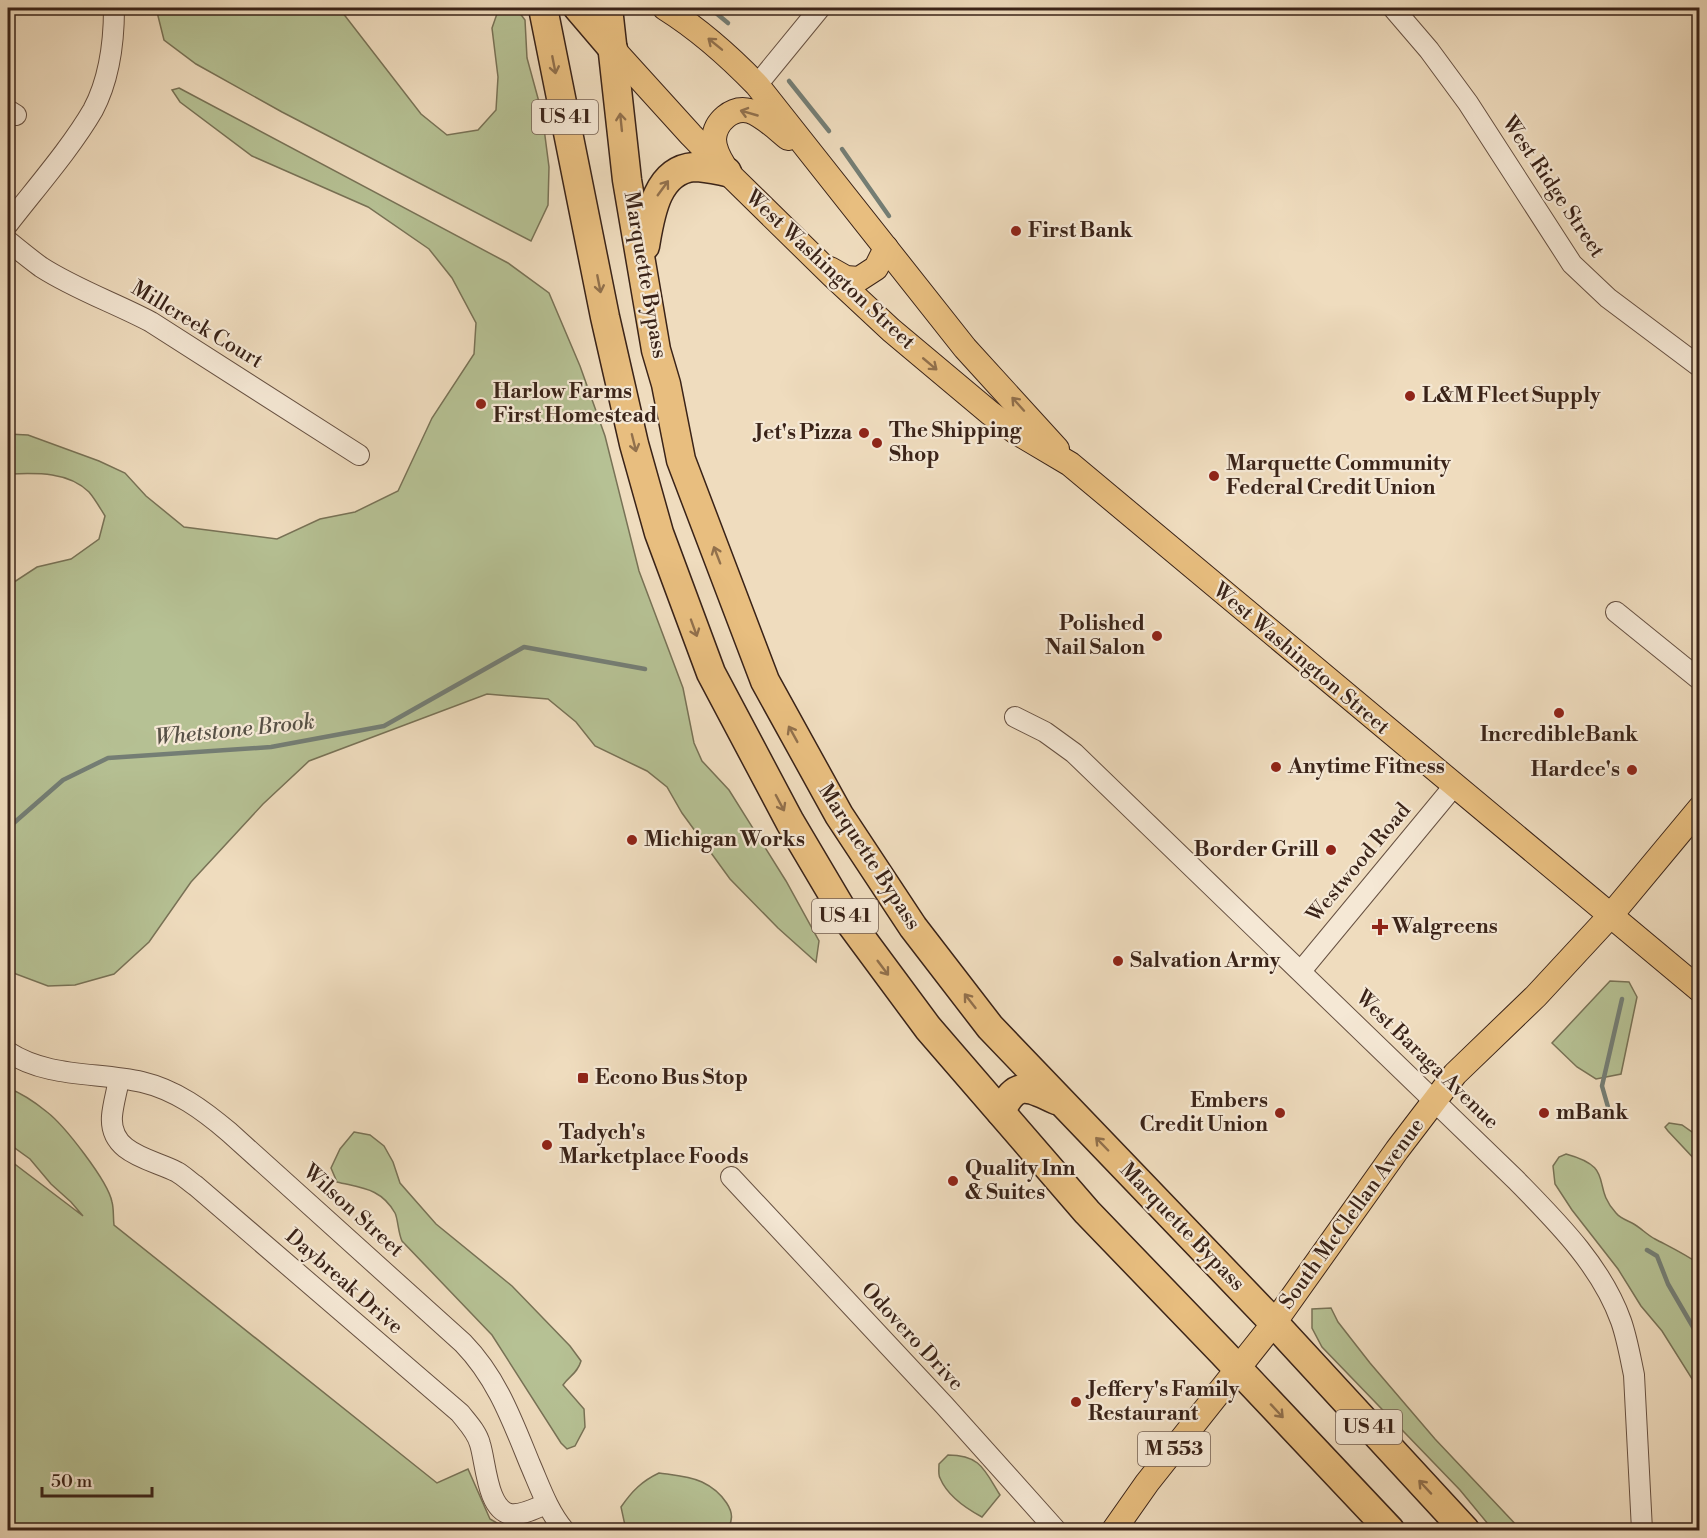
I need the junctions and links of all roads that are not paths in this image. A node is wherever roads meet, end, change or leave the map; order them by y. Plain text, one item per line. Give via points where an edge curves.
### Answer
1 (114, 8) edge
2 (543, 8) edge
3 (578, 8) edge
4 (608, 8) edge
5 (665, 8) edge
6 (820, 8) edge
7 (1393, 8) edge
8 (613, 49) junction
9 (757, 85) junction
10 (814, 158) junction
11 (727, 172) junction
12 (8, 224) edge
13 (8, 241) edge
14 (886, 248) junction
15 (642, 263) junction
16 (819, 263) junction
17 (1700, 367) edge
18 (359, 455) dead end
19 (1070, 464) junction
20 (1616, 612) dead end
21 (1700, 680) edge
22 (1015, 717) dead end
23 (1454, 786) junction
24 (1700, 808) edge
25 (1611, 915) junction
26 (1300, 972) junction
27 (1700, 990) edge
28 (8, 1052) edge
29 (119, 1079) junction
30 (1434, 1100) junction
31 (1065, 1105) junction
32 (1000, 1112) junction
33 (730, 1178) dead end
34 (1274, 1323) junction
35 (1237, 1369) junction
36 (546, 1504) junction
37 (564, 1530) edge
38 (1056, 1530) edge
39 (1114, 1530) edge
40 (1390, 1530) edge
41 (1465, 1530) edge
42 (1642, 1530) edge

1 - 12 street via 105,81 93,110
2 -> 32 highway, Marquette Bypass / US 41 via 634,444 659,533 711,673 848,921 928,1028
3 - 8 highway
4 - 8 highway, Marquette Bypass / US 41
9 -> 5 main road, West Washington Street via 724,51
6 - 9 street
7 - 17 street, West Ridge Street via 1468,103 1572,264 1608,298
8 - 11 main road, West Washington Street
15 -> 8 highway, Marquette Bypass / US 41 via 627,180
9 - 10 main road, West Washington Street
10 -> 11 main road via 756,114 740,110 720,122 714,139
10 - 14 main road, West Washington Street
15 -> 11 highway via 654,203 665,183 688,168
11 - 16 main road, West Washington Street
13 - 18 street, Millcreek Court via 60,278 151,322
14 - 16 main road via 876,267 859,279 846,278
19 -> 14 main road, West Washington Street via 965,348
31 -> 15 highway, Marquette Bypass / US 41 via 990,1027 913,927 839,815 765,681 681,460 656,350
16 -> 19 main road, West Washington Street via 926,361 990,413
19 - 23 main road, West Washington Street
20 - 21 street
22 - 26 street, West Baraga Avenue via 1074,753
23 - 25 main road, West Washington Street
23 - 26 street, Westwood Road
24 - 25 main road, South McClellan Avenue
25 - 27 main road, West Washington Street
25 - 30 main road, South McClellan Avenue
26 - 30 street, West Baraga Avenue
28 - 29 street, Wilson Street via 60,1072
29 - 36 street, Wilson Street via 142,1082 198,1106 463,1343 480,1361 504,1401
29 - 36 street, Daybreak Drive via 113,1130 128,1151 177,1172 196,1186 460,1413 480,1442 498,1508 511,1514
30 - 34 main road, South McClellan Avenue
30 - 42 street, West Baraga Avenue via 1572,1239 1603,1284 1620,1318 1634,1375
31 - 32 highway via 1036,1089 1023,1088 1007,1099
34 -> 31 highway, Marquette Bypass / US 41
32 - 35 highway, Marquette Bypass / US 41 via 1087,1212
33 - 38 street, Odovero Drive
34 - 35 main road, South McClellan Avenue / M 553
41 -> 34 highway, Marquette Bypass / US 41
35 - 39 main road, South McClellan Avenue / M 553
35 -> 40 highway, Marquette Bypass / US 41
36 - 37 street, Wilson Street

